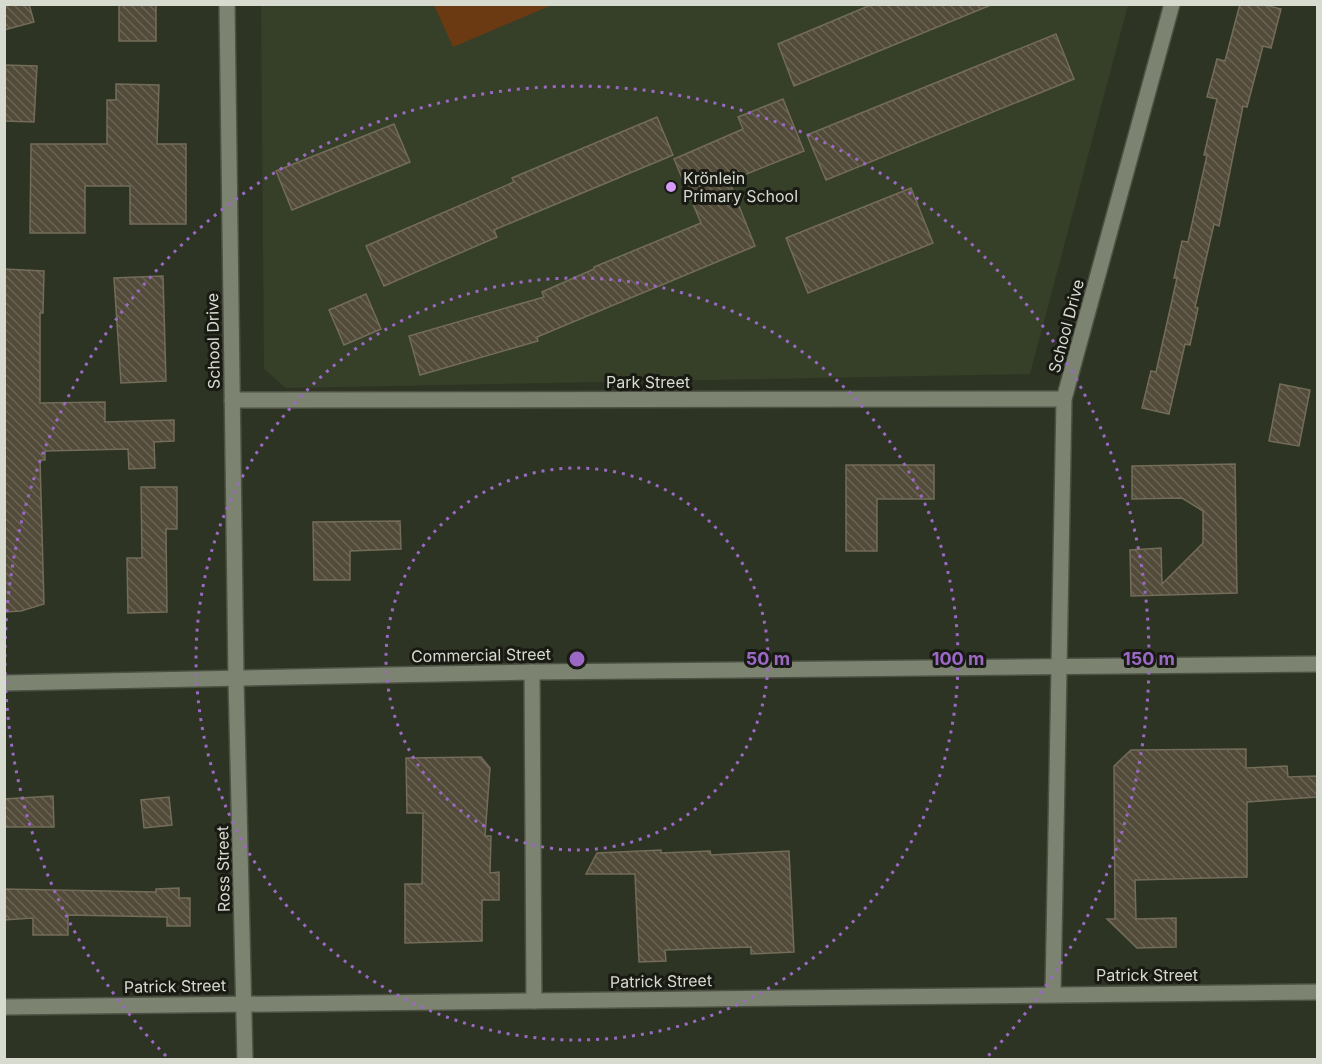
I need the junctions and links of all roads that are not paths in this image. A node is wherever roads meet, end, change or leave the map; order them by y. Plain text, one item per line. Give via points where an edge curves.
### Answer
1 (227, 4) edge
2 (1172, 4) edge
3 (1064, 399) junction
4 (232, 400) junction
5 (1317, 664) edge
6 (1059, 666) junction
7 (532, 672) junction
8 (236, 678) junction
9 (4, 684) edge
10 (1317, 992) edge
11 (1053, 993) junction
12 (534, 1001) junction
13 (244, 1004) junction
14 (4, 1007) edge
15 (245, 1059) edge

1 - 4 street, School Drive
2 - 3 street, School Drive
3 - 4 street, Park Street
3 - 6 street, School Drive
4 - 8 street, School Drive
5 - 6 street, Commercial Street
6 - 7 street, Commercial Street
6 - 11 street, School Drive
7 - 8 street, Commercial Street
7 - 12 street
8 - 9 street, Commercial Street
8 - 13 street, Ross Street
10 - 11 street, Patrick Street
11 - 12 street, Patrick Street
12 - 13 street, Patrick Street
13 - 14 street, Patrick Street
13 - 15 street, Ross Street

